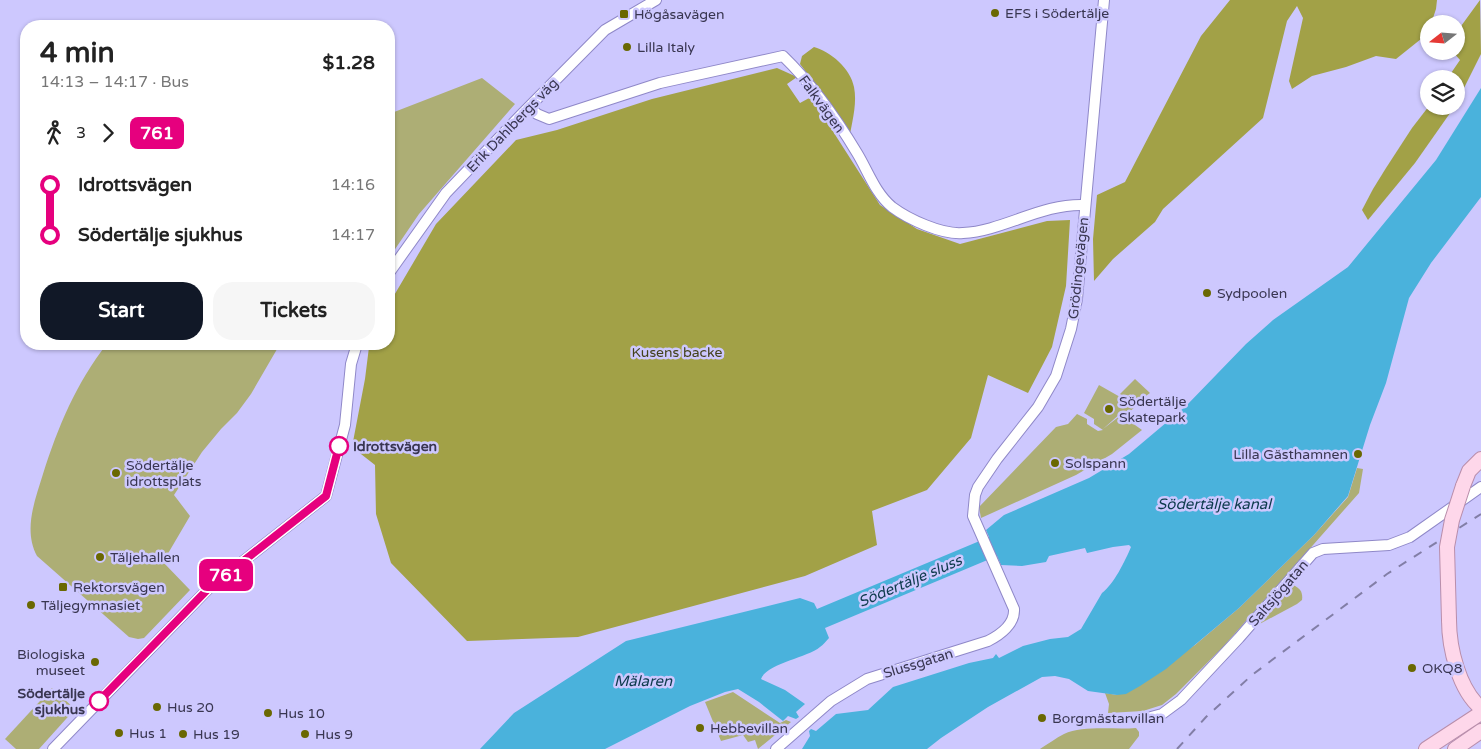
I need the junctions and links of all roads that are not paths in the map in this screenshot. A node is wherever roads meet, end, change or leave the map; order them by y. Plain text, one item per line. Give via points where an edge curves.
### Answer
1 (656, 0) edge
2 (1104, 0) edge
3 (530, 107) junction
4 (1085, 205) junction
5 (395, 265) edge
6 (356, 350) edge
7 (1481, 459) edge
8 (1481, 487) edge
9 (994, 562) joint
10 (1475, 700) edge
11 (1481, 708) edge
12 (1151, 717) dead end
13 (1478, 725) edge
14 (53, 749) edge
15 (776, 749) edge
16 (1426, 749) edge
17 (1455, 749) edge

1 - 3 street, Erik Dahlbergs väg via 605,30
2 - 4 street, Grödingevägen
3 - 4 street, Falkvägen via 549,119 660,83 783,56 828,108 876,189 892,207 918,221 945,232 962,234 1051,208
3 - 5 street, Erik Dahlbergs väg via 446,193
4 - 9 street, Grödingevägen via 1077,300 1056,376 974,495 973,516
6 - 14 street via 345,425 326,496 208,589
7 - 10 main road, bridge via 1469,471 1463,486 1447,547 1450,620 1457,669
8 - 12 street, Saltsjögatan via 1400,542 1323,549 1313,553 1181,700 1162,714
9 - 15 street, Slussgatan via 1014,609 1012,620 1003,632 988,641 867,680 831,701
10 - 11 main road
10 - 13 main road
13 - 16 main road
13 - 17 main road

